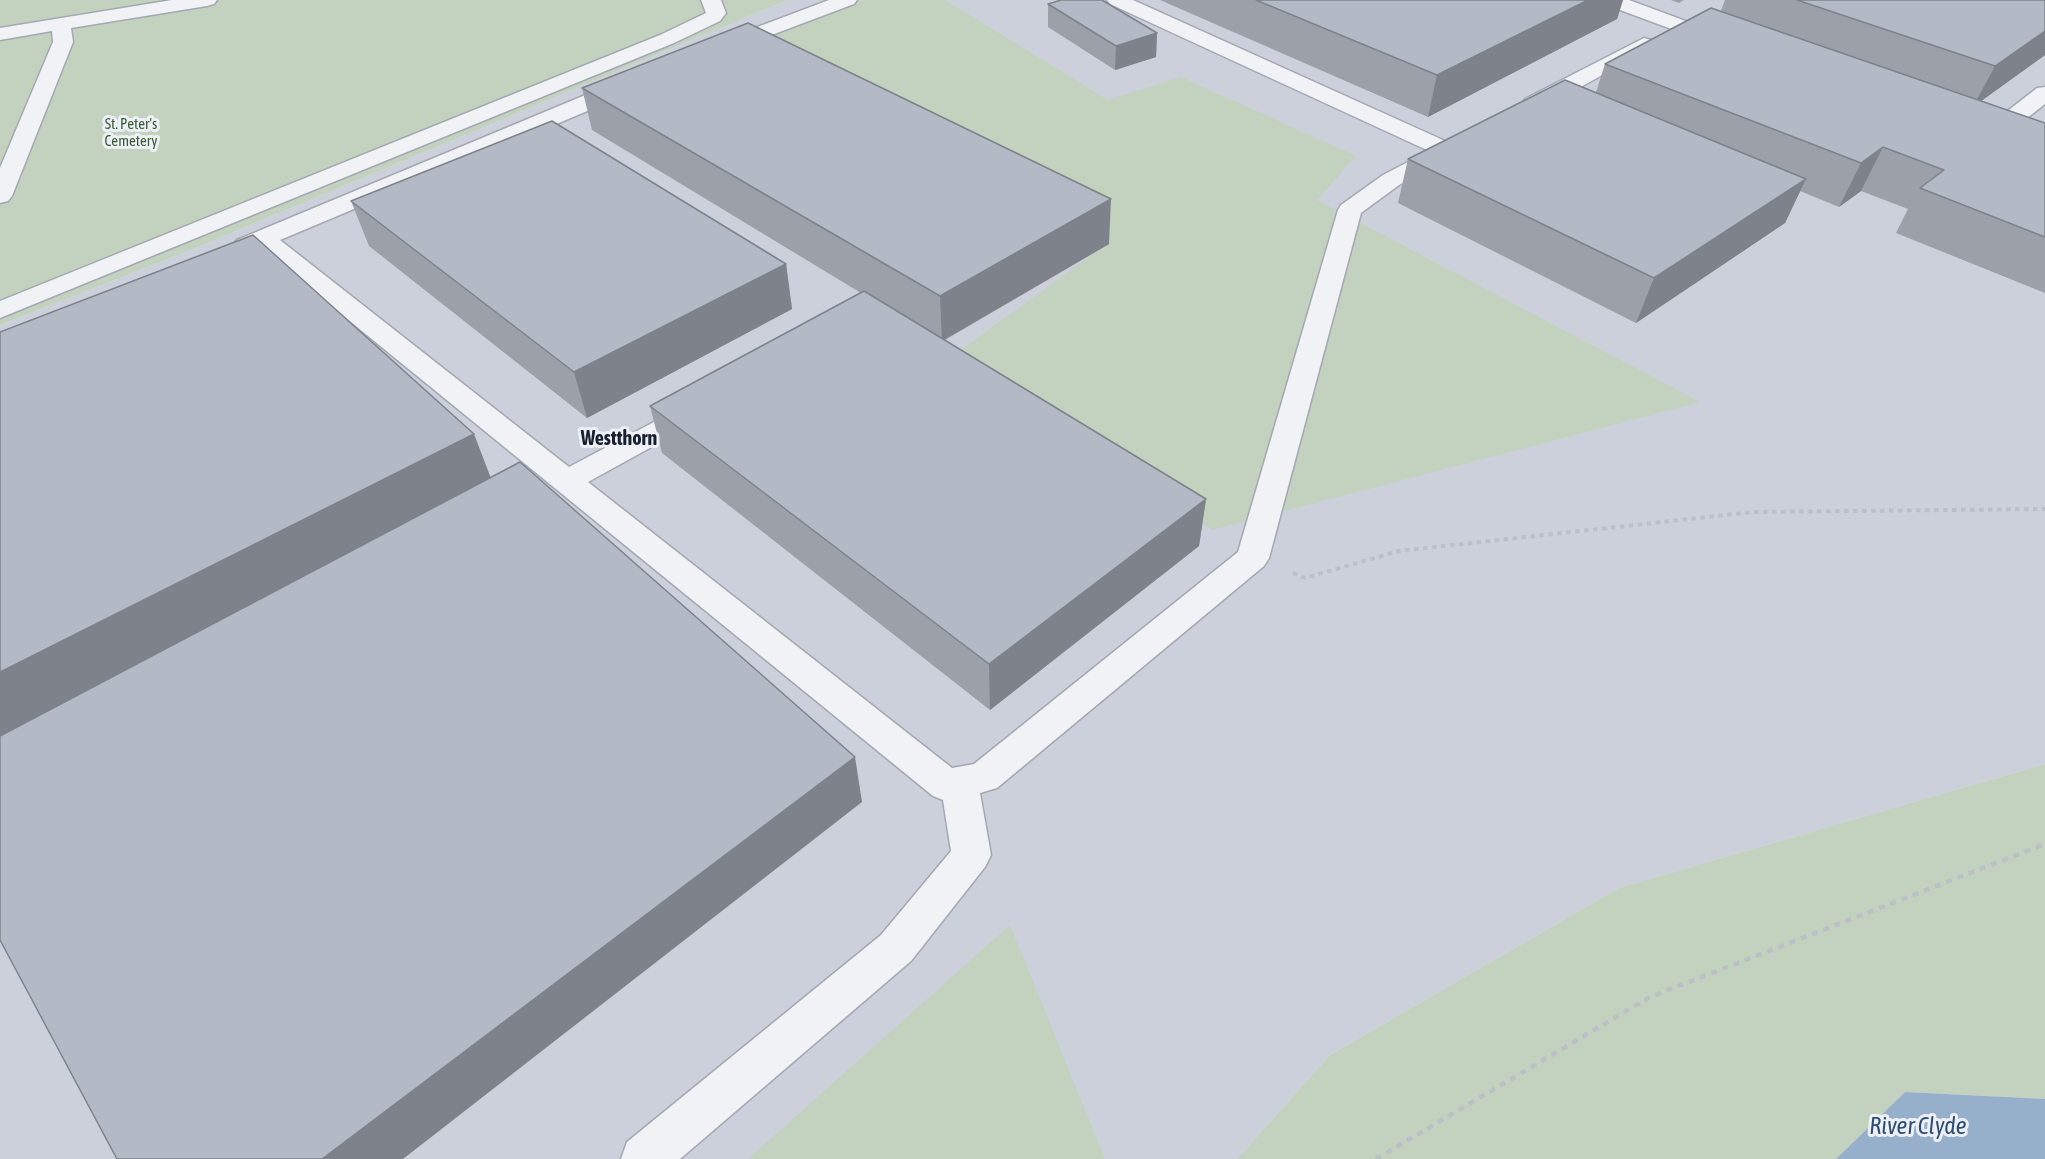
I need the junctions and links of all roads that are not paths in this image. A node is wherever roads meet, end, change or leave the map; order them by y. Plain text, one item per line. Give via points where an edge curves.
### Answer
1 (207, 0) edge
2 (711, 0) edge
3 (847, 0) edge
4 (1117, 0) edge
5 (1611, 0) edge
6 (60, 24) junction
7 (1679, 25) junction
8 (0, 34) edge
9 (1734, 45) edge
10 (703, 54) edge
11 (648, 77) edge
12 (2045, 93) edge
13 (1507, 117) edge
14 (1964, 131) edge
15 (0, 196) edge
16 (262, 238) junction
17 (231, 252) edge
18 (0, 310) edge
19 (723, 397) edge
20 (566, 481) junction
21 (959, 782) junction
22 (644, 1159) edge

1 - 6 lane
2 - 18 lane via 716,13 713,17 667,39
3 - 10 lane
4 - 21 lane via 1457,145 1391,180 1350,210 1253,558 984,777
5 - 7 lane
6 - 8 lane
6 - 15 lane via 63,42
7 - 9 lane
7 - 13 lane
11 - 16 lane
12 - 14 lane via 1996,142
16 - 17 lane
16 - 20 lane
19 - 20 lane
20 - 21 lane via 946,785
21 - 22 lane via 971,855 896,948

